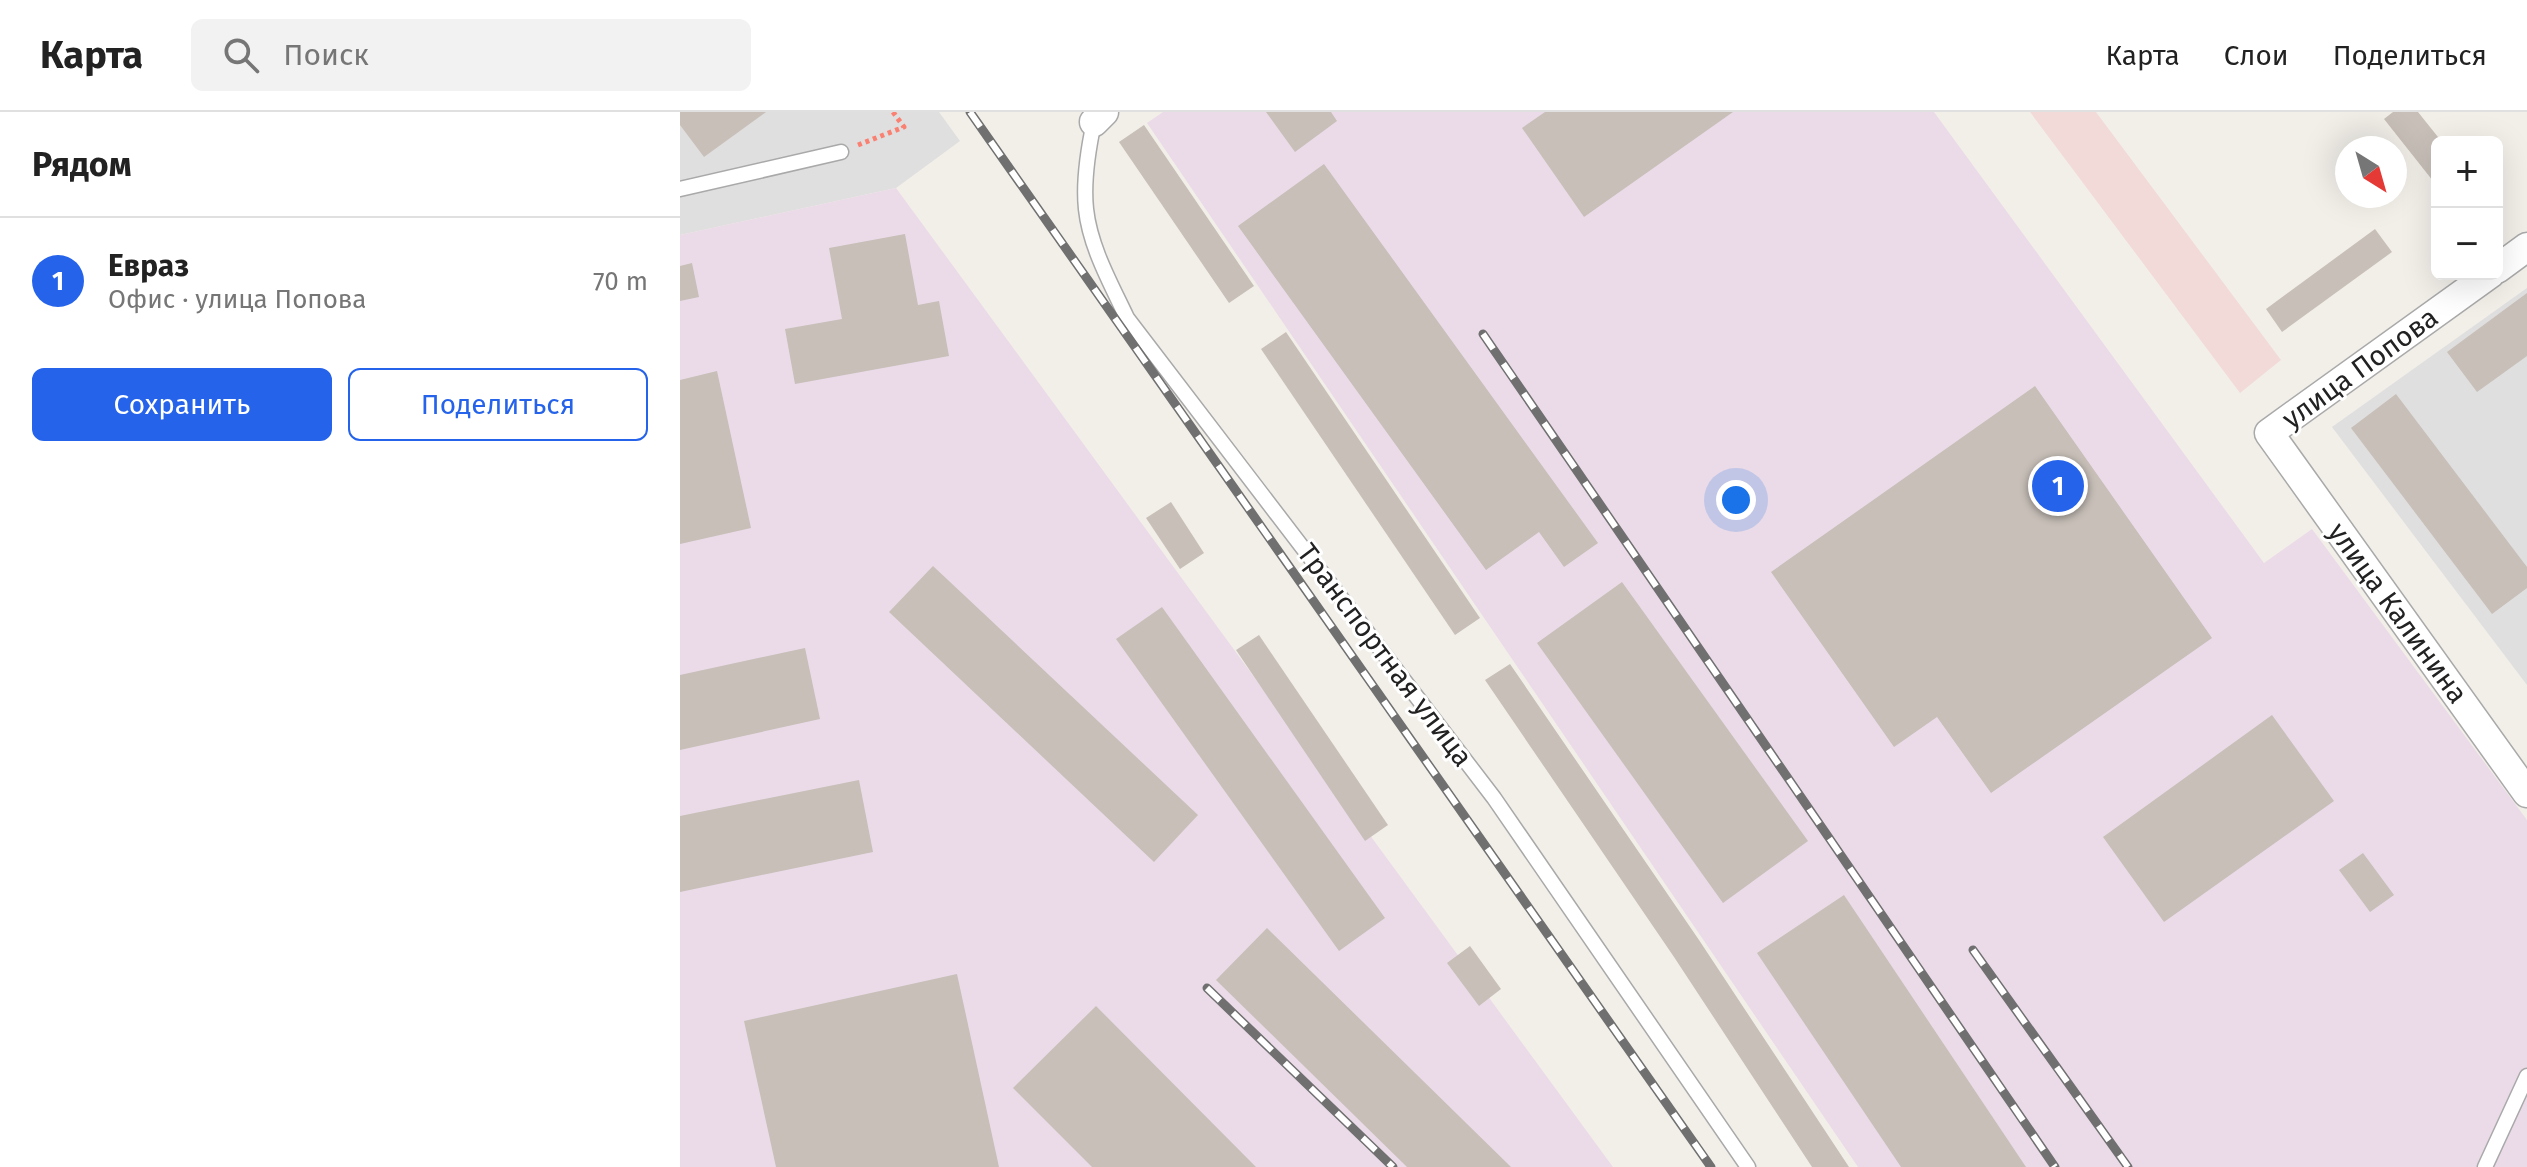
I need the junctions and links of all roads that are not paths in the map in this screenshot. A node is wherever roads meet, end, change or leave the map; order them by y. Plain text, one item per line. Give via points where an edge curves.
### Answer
1 (1099, 117) edge
2 (841, 152) road end
3 (680, 189) edge
4 (2527, 247) edge
5 (2503, 265) edge
6 (2482, 280) edge
7 (2269, 433) joint
8 (2527, 793) edge
9 (2527, 1076) edge
10 (1748, 1167) edge
11 (2485, 1167) edge

1 - 10 lane, Транспортная улица via 1088,149 1086,209 1099,258 1127,318 1494,798
2 - 3 lane
4 - 5 street
6 - 7 street, улица Попова
7 - 8 street, улица Калинина
9 - 11 lane

